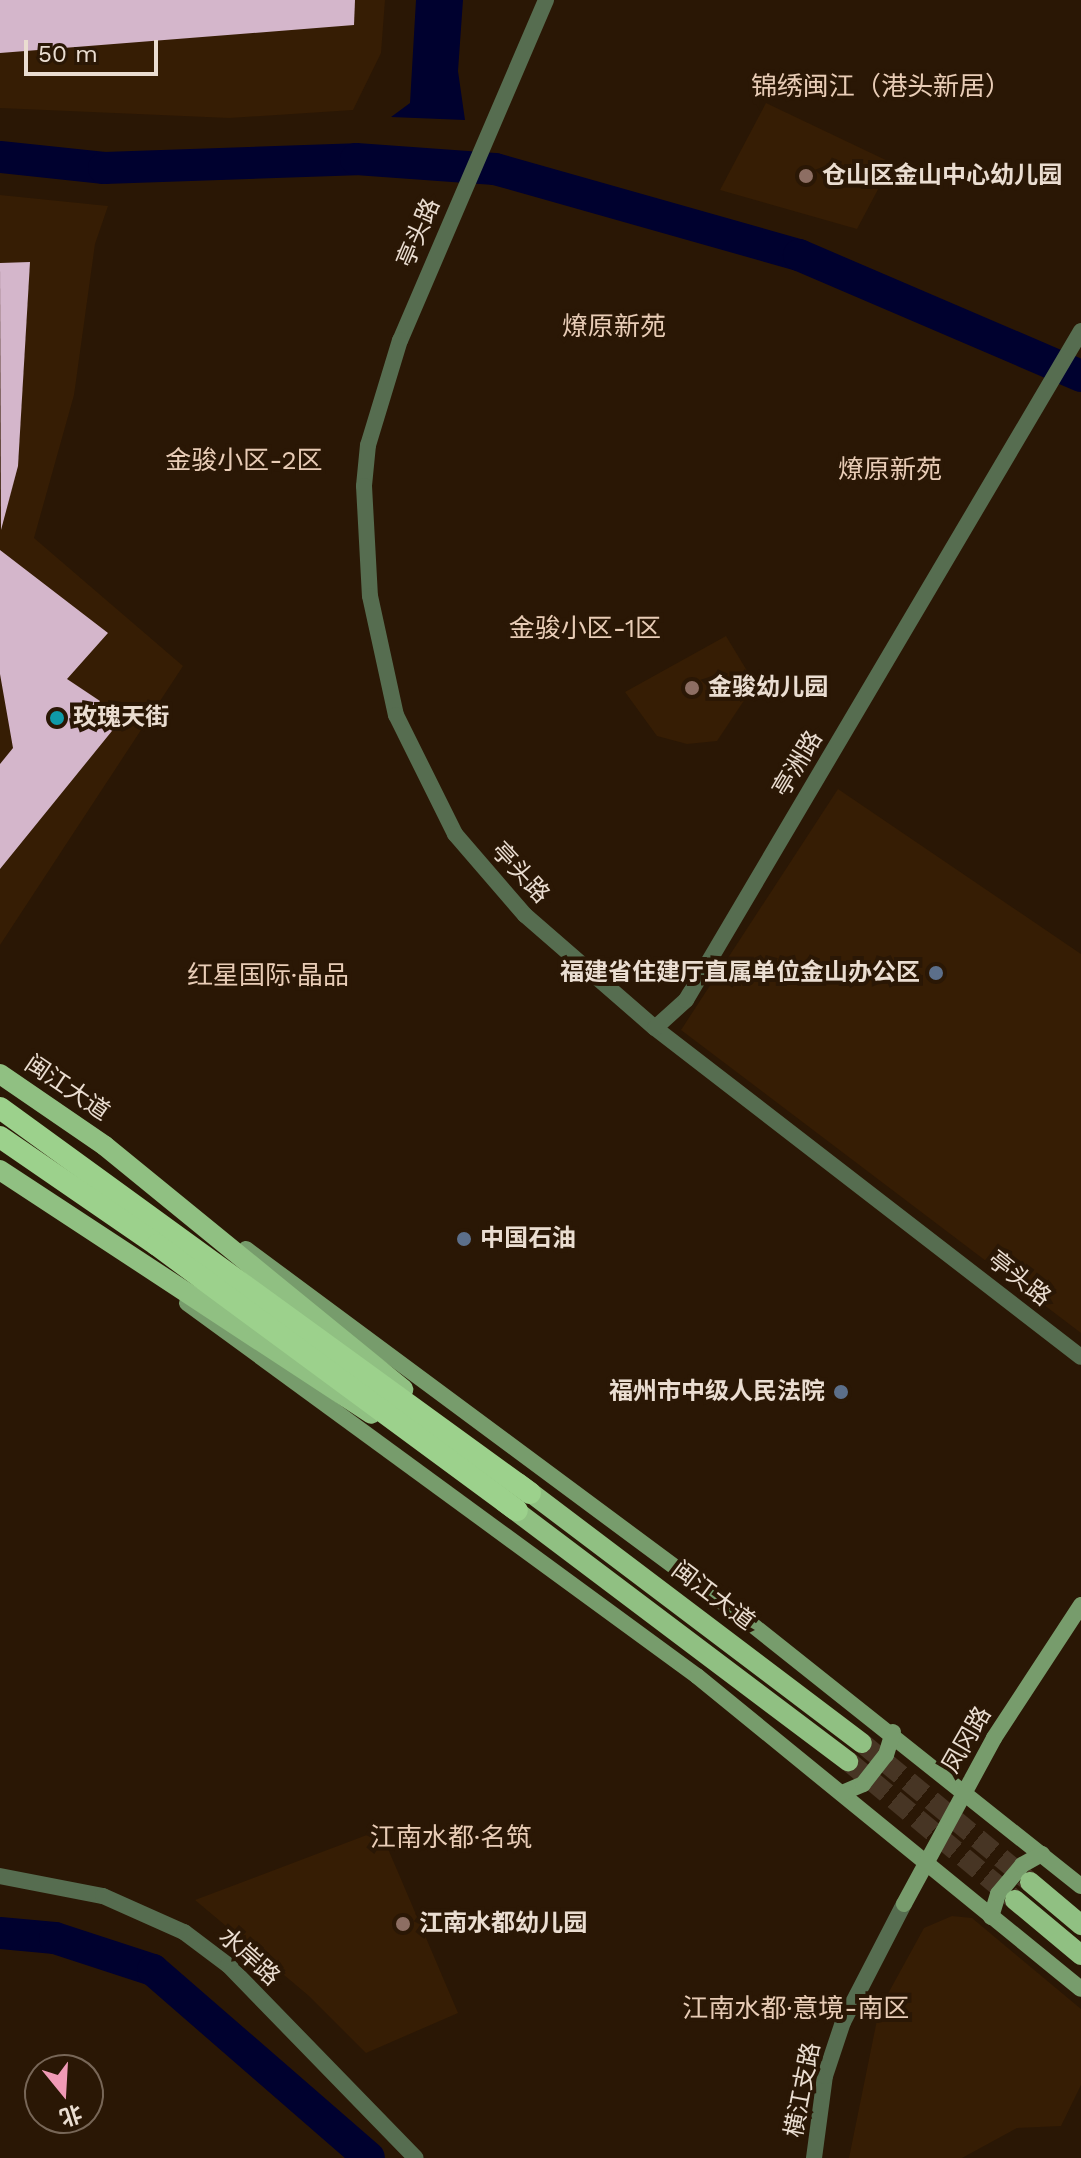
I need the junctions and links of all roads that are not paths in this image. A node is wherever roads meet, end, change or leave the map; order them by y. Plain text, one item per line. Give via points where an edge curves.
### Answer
1 (546, 0) edge
2 (1081, 332) edge
3 (655, 1028) junction
4 (0, 1074) edge
5 (0, 1108) edge
6 (0, 1137) edge
7 (105, 1146) junction
8 (0, 1170) edge
9 (53, 1206) junction
10 (164, 1237) junction
11 (1081, 1357) edge
12 (524, 1502) junction
13 (1081, 1605) edge
14 (893, 1732) junction
15 (862, 1743) tunnel mouth
16 (848, 1761) tunnel mouth
17 (966, 1791) junction
18 (842, 1793) junction
19 (1042, 1854) junction
20 (926, 1862) junction
21 (0, 1876) edge
22 (1030, 1882) tunnel mouth
23 (1081, 1886) edge
24 (1015, 1900) tunnel mouth
25 (904, 1904) joint
26 (991, 1917) junction
27 (1081, 1925) edge
28 (1081, 1955) edge
29 (1081, 1989) edge
30 (416, 2158) edge
31 (814, 2158) edge

1 - 3 street, 亭头路 via 390,367 365,460 370,596 388,691 435,801 474,860 525,915
2 - 3 street, 亭洲路 via 686,1000
3 - 11 street, 亭头路
4 - 7 main road, 闽江大道
5 - 10 highway
6 - 10 highway
7 - 12 main road, 闽江大道
7 - 14 main road
8 - 9 main road
9 - 12 main road
9 - 18 main road via 697,1676
10 - 12 highway
12 - 15 main road, 闽江大道
12 - 16 main road, 闽江大道
13 - 17 main road, 凤冈路
14 - 17 main road
14 - 18 main road via 886,1755 863,1784
17 - 19 main road
17 - 20 main road, 凤冈路
18 - 20 main road
19 - 23 main road
19 - 26 main road via 1022,1865 998,1894
20 - 25 main road, 凤冈路
20 - 26 main road
21 - 30 street, 水岸路 via 103,1896 184,1932 228,1965
22 - 27 main road
24 - 28 main road
25 - 31 street, 横江支路 via 843,2022 825,2076
26 - 29 main road

